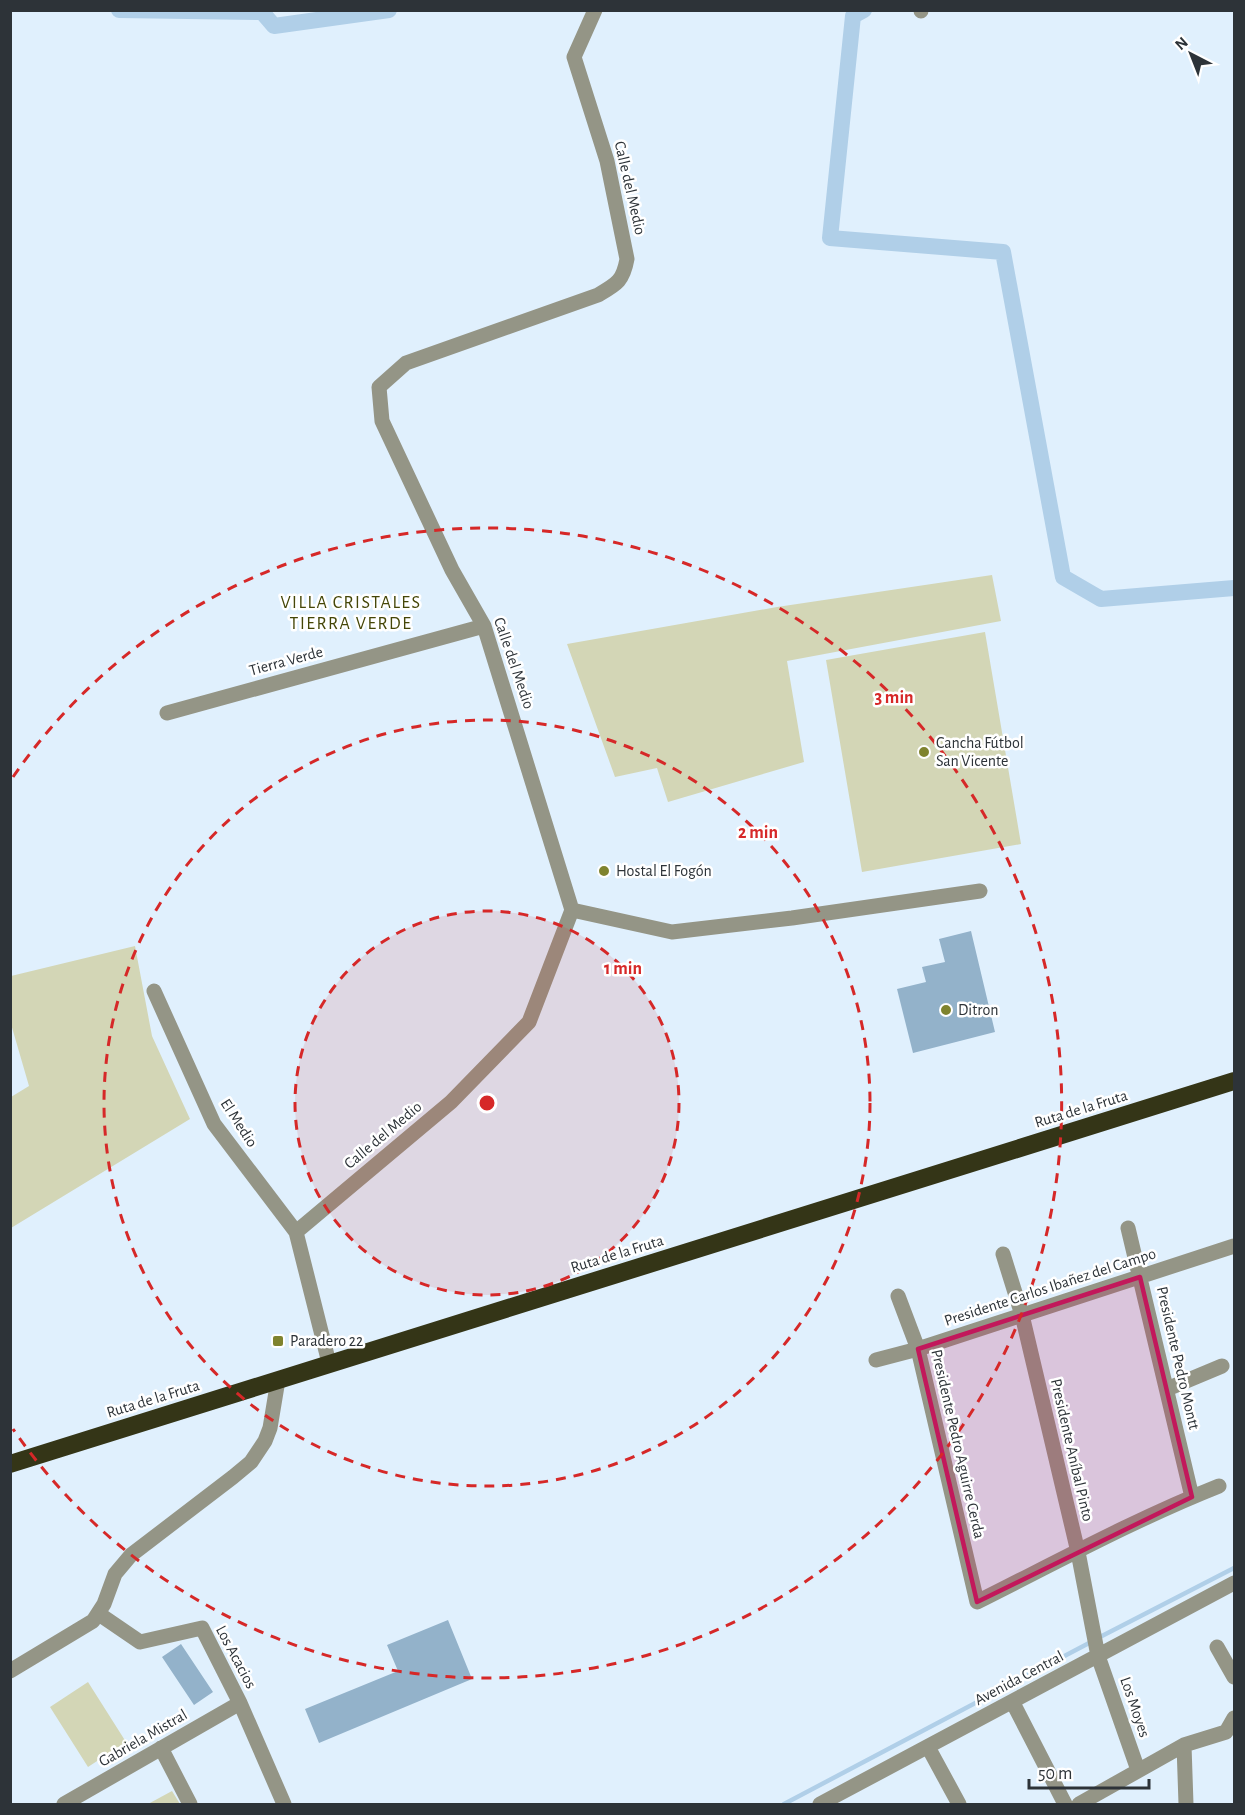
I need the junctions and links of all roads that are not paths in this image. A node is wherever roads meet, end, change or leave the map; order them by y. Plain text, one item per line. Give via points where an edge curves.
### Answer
1 (595, 10) edge
2 (484, 626) junction
3 (167, 713) dead end
4 (980, 891) dead end
5 (572, 910) junction
6 (154, 991) dead end
7 (1234, 1081) edge
8 (1128, 1228) dead end
9 (296, 1232) junction
10 (1234, 1246) edge
11 (1003, 1254) dead end
12 (1140, 1278) junction
13 (898, 1296) dead end
14 (1022, 1315) junction
15 (918, 1349) junction
16 (876, 1360) dead end
17 (329, 1363) junction
18 (1222, 1366) dead end
19 (278, 1380) junction
20 (1167, 1389) junction
21 (10, 1464) edge
22 (1219, 1486) dead end
23 (1192, 1497) junction
24 (1078, 1552) junction
25 (1234, 1583) edge
26 (99, 1614) junction
27 (1096, 1645) junction
28 (1217, 1647) dead end
29 (10, 1671) edge
30 (1234, 1677) edge
31 (240, 1703) junction
32 (1013, 1703) junction
33 (1234, 1718) edge
34 (1184, 1745) junction
35 (928, 1747) junction
36 (161, 1748) junction
37 (1137, 1770) junction
38 (842, 1799) edge
39 (64, 1804) edge
40 (190, 1804) edge
41 (284, 1804) edge
42 (820, 1804) edge
43 (959, 1804) edge
44 (1065, 1804) edge
45 (1079, 1804) edge
46 (1186, 1804) edge

1 - 2 street, Calle del Medio via 574,57 607,161 627,259 624,274 598,295 406,363 379,387 382,421 452,570
2 - 3 street, Tierra Verde
2 - 5 street, Calle del Medio
4 - 5 street via 672,932
5 - 9 street, Calle del Medio via 529,1022 450,1102
6 - 9 street, El Medio via 214,1124
7 - 17 highway, Ruta de la Fruta
8 - 12 street, Presidente Pedro Montt
9 - 17 street
10 - 12 street, Presidente Carlos Ibañez del Campo
11 - 14 street, Presidente Aníbal Pinto
12 - 14 street, Presidente Carlos Ibañez del Campo
12 - 20 street, Presidente Pedro Montt
13 - 15 street, Presidente Pedro Aguirre Cerda
14 - 15 street, Presidente Carlos Ibañez del Campo
14 - 24 street, Presidente Aníbal Pinto
15 - 16 street, Presidente Carlos Ibañez del Campo
15 - 24 street, Presidente Pedro Aguirre Cerda via 977,1602
17 - 19 highway, Ruta de la Fruta
18 - 20 street
19 - 21 highway, Ruta de la Fruta
19 - 26 street via 270,1428 258,1453 243,1470 131,1555 115,1575
20 - 23 street, Presidente Pedro Montt
22 - 23 street
23 - 24 street
24 - 27 street, Presidente Aníbal Pinto
25 - 27 street, Avenida Central
26 - 29 street via 86,1627
26 - 31 street, Los Acacios via 140,1642 202,1628
27 - 32 street, Avenida Central
27 - 37 street, Los Moyes
28 - 30 street
31 - 36 street, Gabriela Mistral
31 - 41 street, Los Acacios
32 - 35 street, Avenida Central
32 - 44 street
33 - 34 street via 1226,1732
34 - 37 street
34 - 46 street
35 - 38 street, Avenida Central
35 - 43 street
36 - 39 street, Gabriela Mistral
36 - 40 street
37 - 45 street
38 - 42 street, Avenida Central

